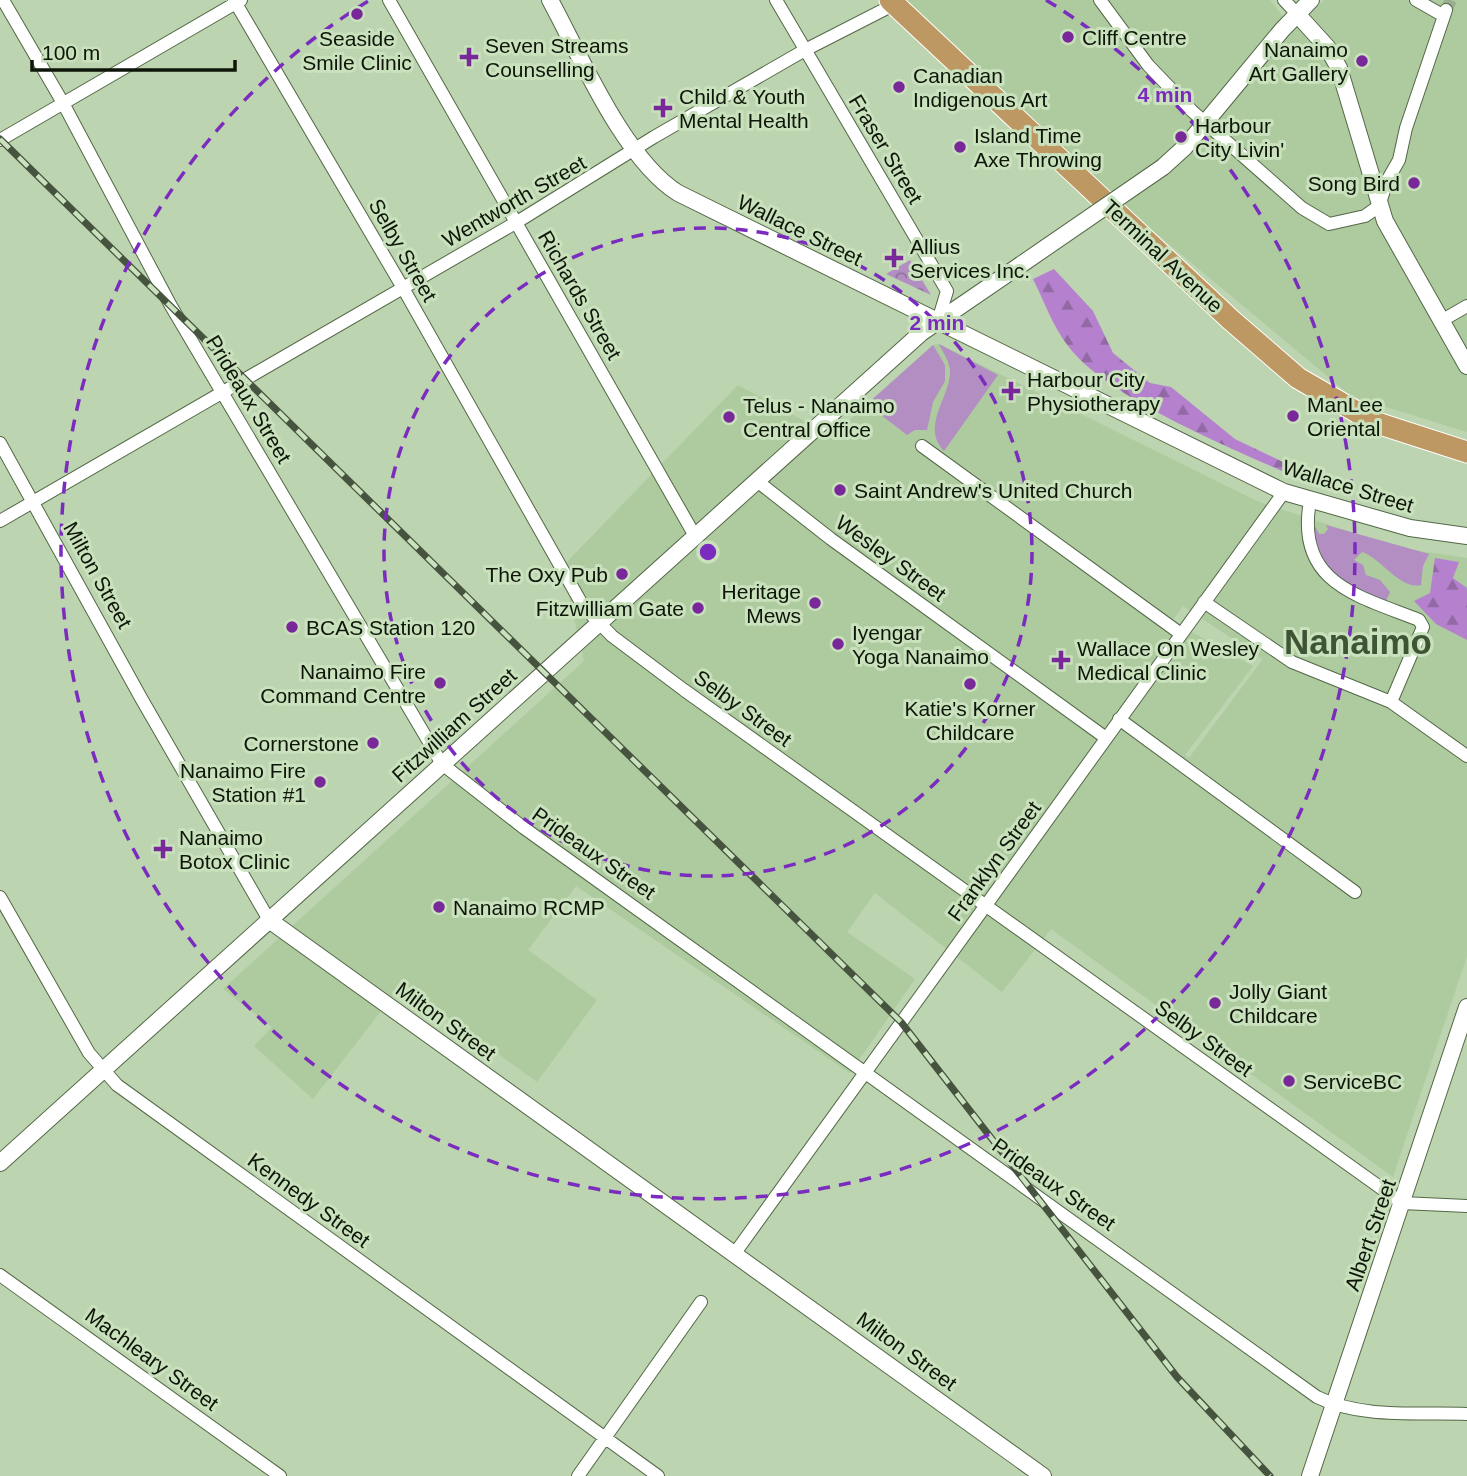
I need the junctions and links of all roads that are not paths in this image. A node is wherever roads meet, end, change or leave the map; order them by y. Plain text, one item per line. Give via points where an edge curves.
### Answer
1 (4, 0) edge
2 (389, 0) edge
3 (550, 0) edge
4 (776, 0) edge
5 (1100, 0) edge
6 (1284, 0) edge
7 (1311, 0) edge
8 (1416, 0) edge
9 (237, 1) edge
10 (892, 1) edge
11 (1297, 14) junction
12 (805, 50) junction
13 (63, 103) junction
14 (1207, 122) junction
15 (0, 140) edge
16 (635, 151) junction
17 (1379, 206) junction
18 (517, 222) junction
19 (403, 288) junction
20 (1467, 306) edge
21 (939, 321) junction
22 (1441, 321) junction
23 (1467, 366) edge
24 (222, 393) junction
25 (0, 443) edge
26 (922, 446) dead end
27 (1467, 452) edge
28 (757, 481) junction
29 (1284, 492) junction
30 (33, 501) junction
31 (1310, 501) junction
32 (0, 521) edge
33 (695, 536) junction
34 (1467, 537) edge
35 (1204, 602) junction
36 (598, 624) junction
37 (1181, 634) junction
38 (1391, 702) junction
39 (1119, 719) junction
40 (1106, 738) junction
41 (1467, 756) edge
42 (442, 764) junction
43 (1355, 891) dead end
44 (0, 897) edge
45 (986, 905) junction
46 (269, 920) junction
47 (1467, 1007) edge
48 (102, 1070) junction
49 (865, 1071) junction
50 (0, 1163) edge
51 (1402, 1203) junction
52 (1467, 1206) edge
53 (735, 1253) junction
54 (0, 1275) edge
55 (701, 1303) dead end
56 (1334, 1405) junction
57 (1467, 1414) edge
58 (605, 1438) junction
59 (280, 1476) edge
60 (578, 1476) edge
61 (658, 1476) edge
62 (1043, 1476) edge
63 (1310, 1476) edge

1 - 13 street, Prideaux Street
2 - 18 street, Richards Street
3 - 16 street, Wallace Street
4 - 12 street, Fraser Street
5 - 14 street via 1158,77
6 - 11 street
7 - 11 street, Fitzwilliam Street
8 - 17 street via 1445,13 1399,160
9 - 13 street
9 - 19 street, Selby Street
10 - 12 street, Wentworth Street
10 - 27 highway, Terminal Avenue via 1298,378 1374,422
11 - 14 street, Fitzwilliam Street
11 - 17 street via 1328,47 1339,68
12 - 16 street, Wentworth Street
12 - 21 street, Fraser Street via 947,291
13 - 15 street
13 - 24 street, Prideaux Street
14 - 17 street via 1302,208 1328,224 1365,216
14 - 21 street, Fitzwilliam Street, bridge via 1163,167
16 - 18 street, Wentworth Street
16 - 21 street, Wallace Street via 678,193
17 - 22 street
18 - 19 street, Wentworth Street
18 - 33 street, Richards Street
19 - 24 street, Wentworth Street
19 - 36 street, Selby Street via 583,606
20 - 22 street
21 - 28 street, Fitzwilliam Street
21 - 29 street, Wallace Street
22 - 23 street
24 - 30 street, Wentworth Street
24 - 42 street, Prideaux Street
25 - 30 street, Milton Street
26 - 37 street
28 - 33 street, Fitzwilliam Street
28 - 40 street, Wesley Street
29 - 31 street, Wallace Street
29 - 35 street, Franklyn Street
30 - 32 street, Wentworth Street
30 - 46 street, Milton Street
31 - 34 street, Wallace Street via 1410,528
31 - 38 street via 1306,522 1323,572 1341,588 1419,620 1423,626
33 - 36 street, Fitzwilliam Street
35 - 37 street, Franklyn Street
35 - 38 street via 1292,662
36 - 42 street, Fitzwilliam Street
36 - 45 street, Selby Street
37 - 39 street, Franklyn Street
38 - 41 street
39 - 40 street, Franklyn Street
39 - 43 street
40 - 45 street, Franklyn Street
42 - 46 street, Fitzwilliam Street
42 - 49 street, Prideaux Street via 524,828
44 - 48 street, Kennedy Street
45 - 49 street, Franklyn Street
45 - 51 street, Selby Street
46 - 48 street, Fitzwilliam Street
46 - 53 street, Milton Street
47 - 51 street, Albert Street
48 - 50 street, Fitzwilliam Street
48 - 58 street, Kennedy Street via 117,1086
49 - 53 street, Franklyn Street
49 - 56 street, Prideaux Street
51 - 52 street
51 - 56 street, Albert Street
53 - 62 street, Milton Street
54 - 59 street, Machleary Street
55 - 58 street
56 - 57 street, Prideaux Street
56 - 63 street, Albert Street
58 - 60 street
58 - 61 street, Kennedy Street

